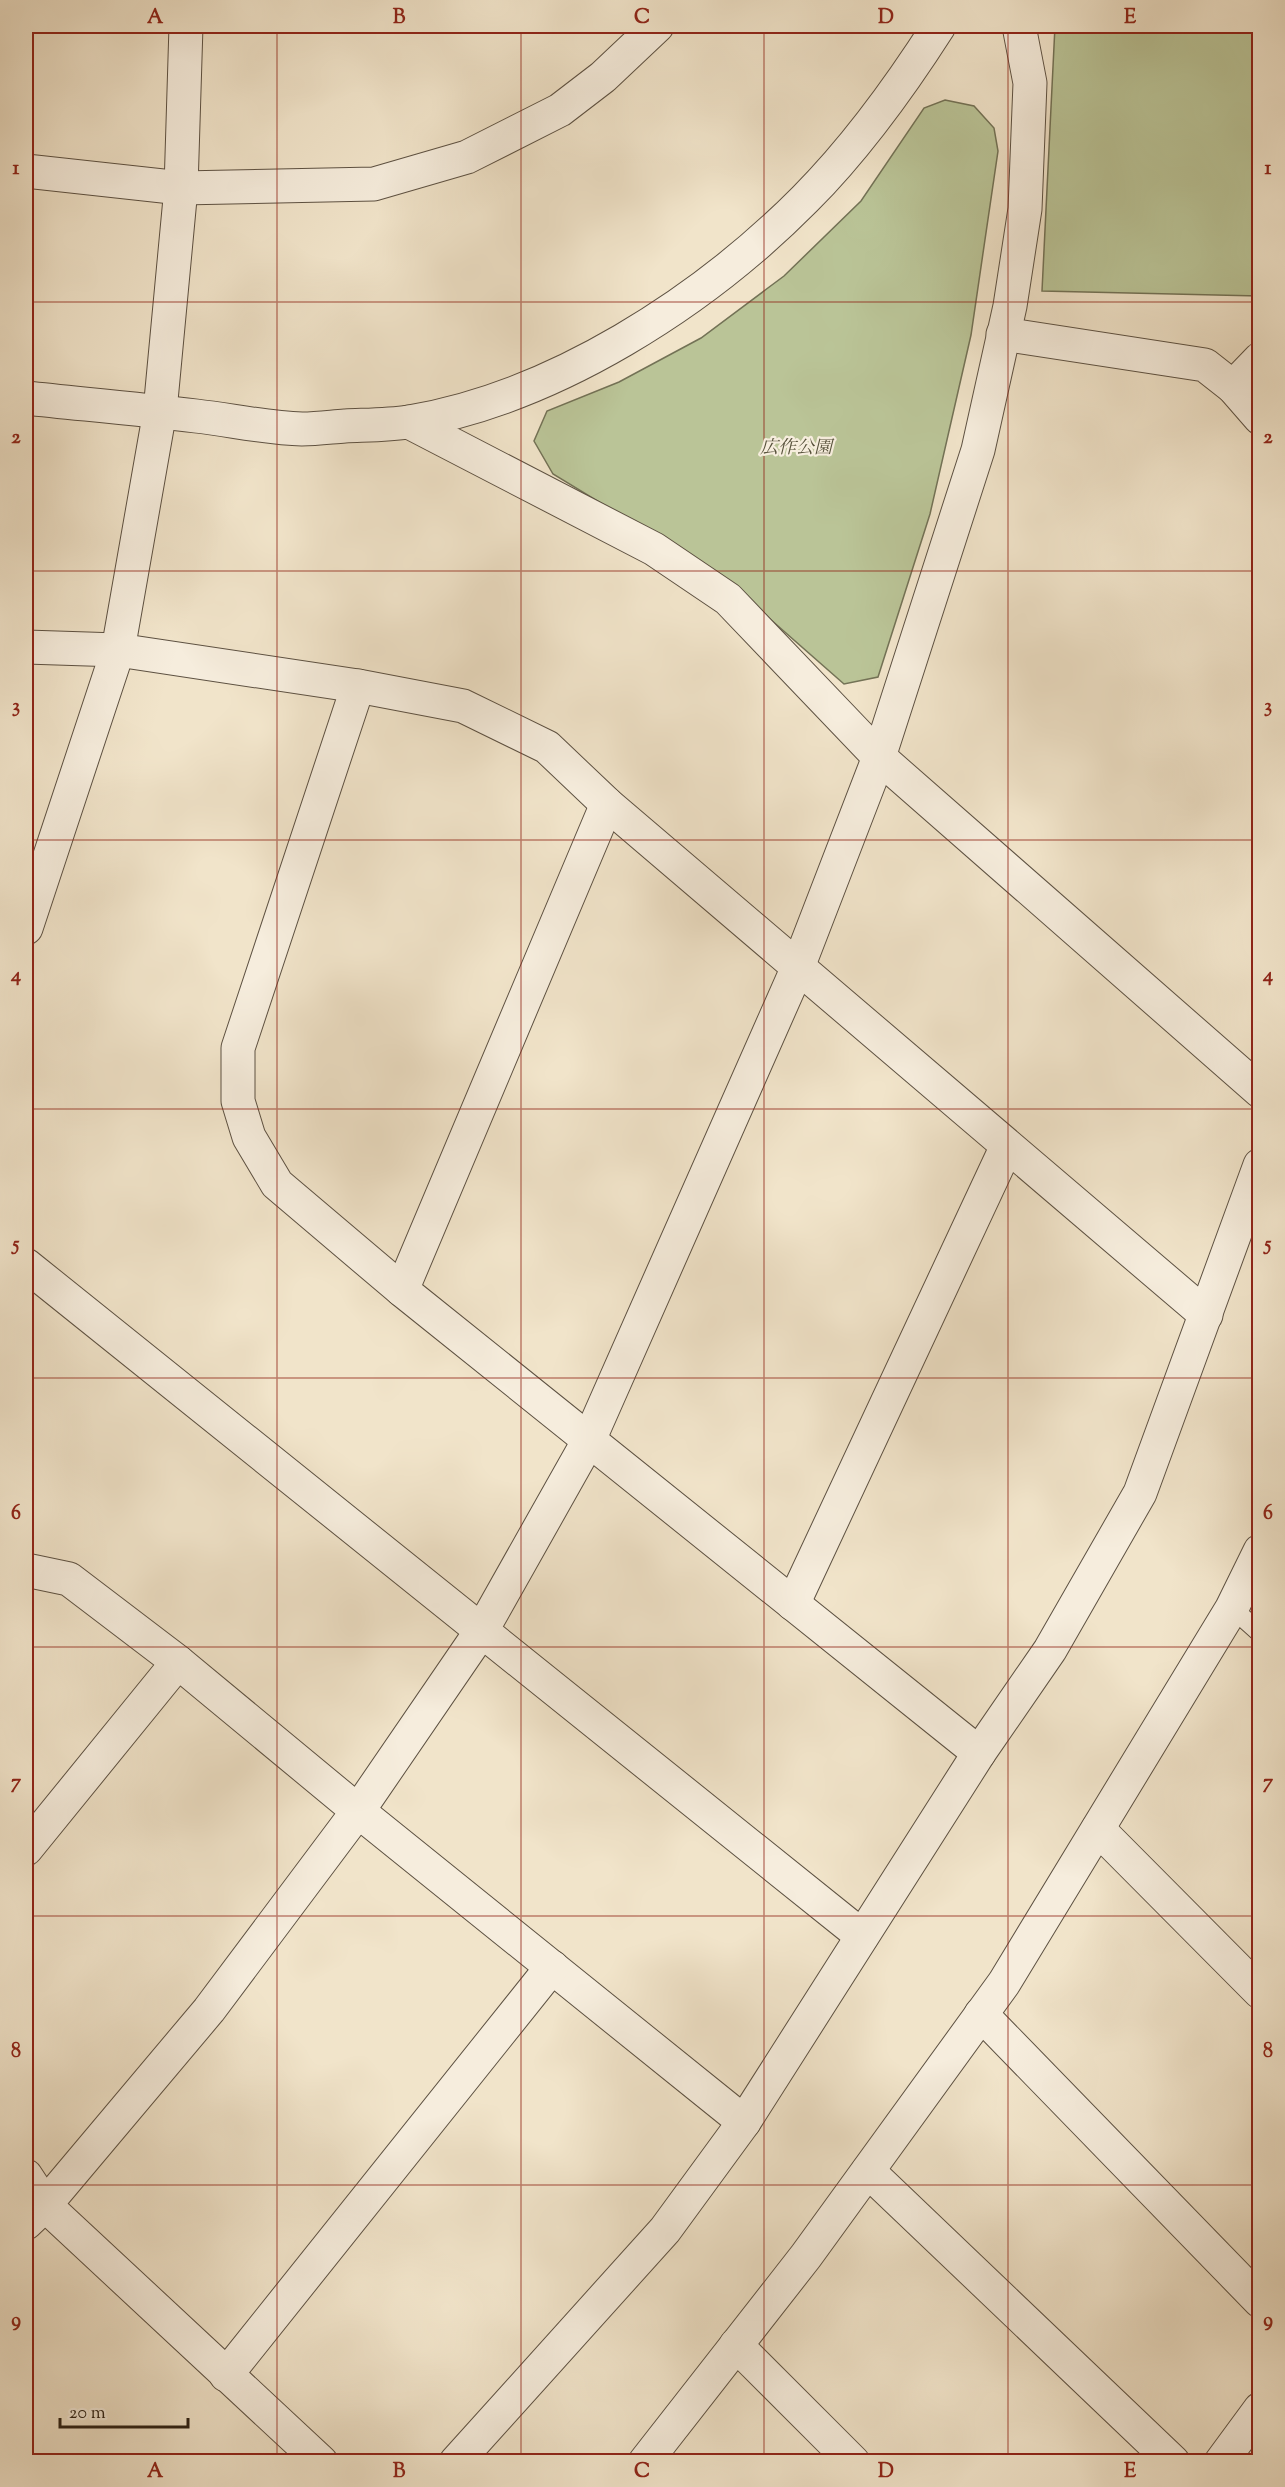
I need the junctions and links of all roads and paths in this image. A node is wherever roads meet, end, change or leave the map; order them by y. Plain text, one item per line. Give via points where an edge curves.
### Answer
1 (186, 26) edge
2 (657, 26) edge
3 (939, 26) edge
4 (1019, 26) edge
5 (26, 171) edge
6 (181, 188) junction
7 (1003, 334) junction
8 (1260, 359) edge
9 (1233, 387) junction
10 (26, 398) edge
11 (160, 411) junction
12 (1260, 417) edge
13 (409, 422) junction
14 (26, 647) edge
15 (118, 650) junction
16 (358, 686) junction
17 (879, 757) junction
18 (608, 804) junction
19 (26, 928) edge
20 (798, 967) junction
21 (1260, 1091) edge
22 (1008, 1146) junction
23 (1260, 1165) edge
24 (26, 1266) edge
25 (402, 1290) junction
26 (1206, 1315) junction
27 (589, 1440) junction
28 (1260, 1551) edge
29 (26, 1570) edge
30 (794, 1604) junction
31 (1232, 1608) junction
32 (482, 1630) junction
33 (1260, 1633) edge
34 (178, 1662) junction
35 (979, 1753) junction
36 (358, 1811) junction
37 (1098, 1828) junction
38 (26, 1849) edge
39 (862, 1936) junction
40 (552, 1967) junction
41 (1260, 1992) edge
42 (981, 2014) junction
43 (744, 2122) junction
44 (868, 2171) junction
45 (26, 2176) edge
46 (35, 2214) edge
47 (1260, 2301) edge
48 (736, 2345) junction
49 (226, 2375) junction
50 (1260, 2409) edge
51 (321, 2462) edge
52 (456, 2462) edge
53 (645, 2462) edge
54 (853, 2462) edge
55 (1173, 2462) edge
56 (1221, 2462) edge

1 - 6 street
2 - 6 street via 603,77 560,110 467,157 374,184
3 - 13 street via 860,137 806,198 749,252 687,300 620,342 495,401
4 - 7 street via 1030,83 1025,209
5 - 6 street
6 - 11 street
7 - 9 street via 1205,365
7 - 17 street via 978,450
8 - 9 street
9 - 12 street
10 - 11 street
11 - 13 street via 302,429
11 - 15 street
13 - 17 street via 654,549 728,599
14 - 15 street
15 - 16 street
15 - 19 street
16 - 18 street via 463,706 547,747
16 - 25 street via 238,1048 238,1101 249,1137 278,1184
17 - 20 street
17 - 21 street
18 - 20 street
18 - 25 street
20 - 22 street
20 - 27 street
22 - 26 street
22 - 30 street
23 - 26 street
24 - 32 street
25 - 27 street
26 - 35 street via 1140,1493 1050,1650
27 - 30 street
27 - 32 street
28 - 31 street
29 - 34 street via 69,1579
30 - 35 street
31 - 33 lane
31 - 37 street
32 - 36 street
32 - 39 street
34 - 36 street
34 - 38 street
35 - 39 street
36 - 40 street
36 - 46 street via 209,2010
37 - 41 street
37 - 42 street
39 - 43 street
40 - 43 street
40 - 49 street
42 - 44 street
42 - 47 street
43 - 52 street via 665,2230
44 - 48 street
44 - 55 street
45 - 46 street
46 - 49 street
48 - 53 street
48 - 54 street
49 - 51 street
50 - 56 street

